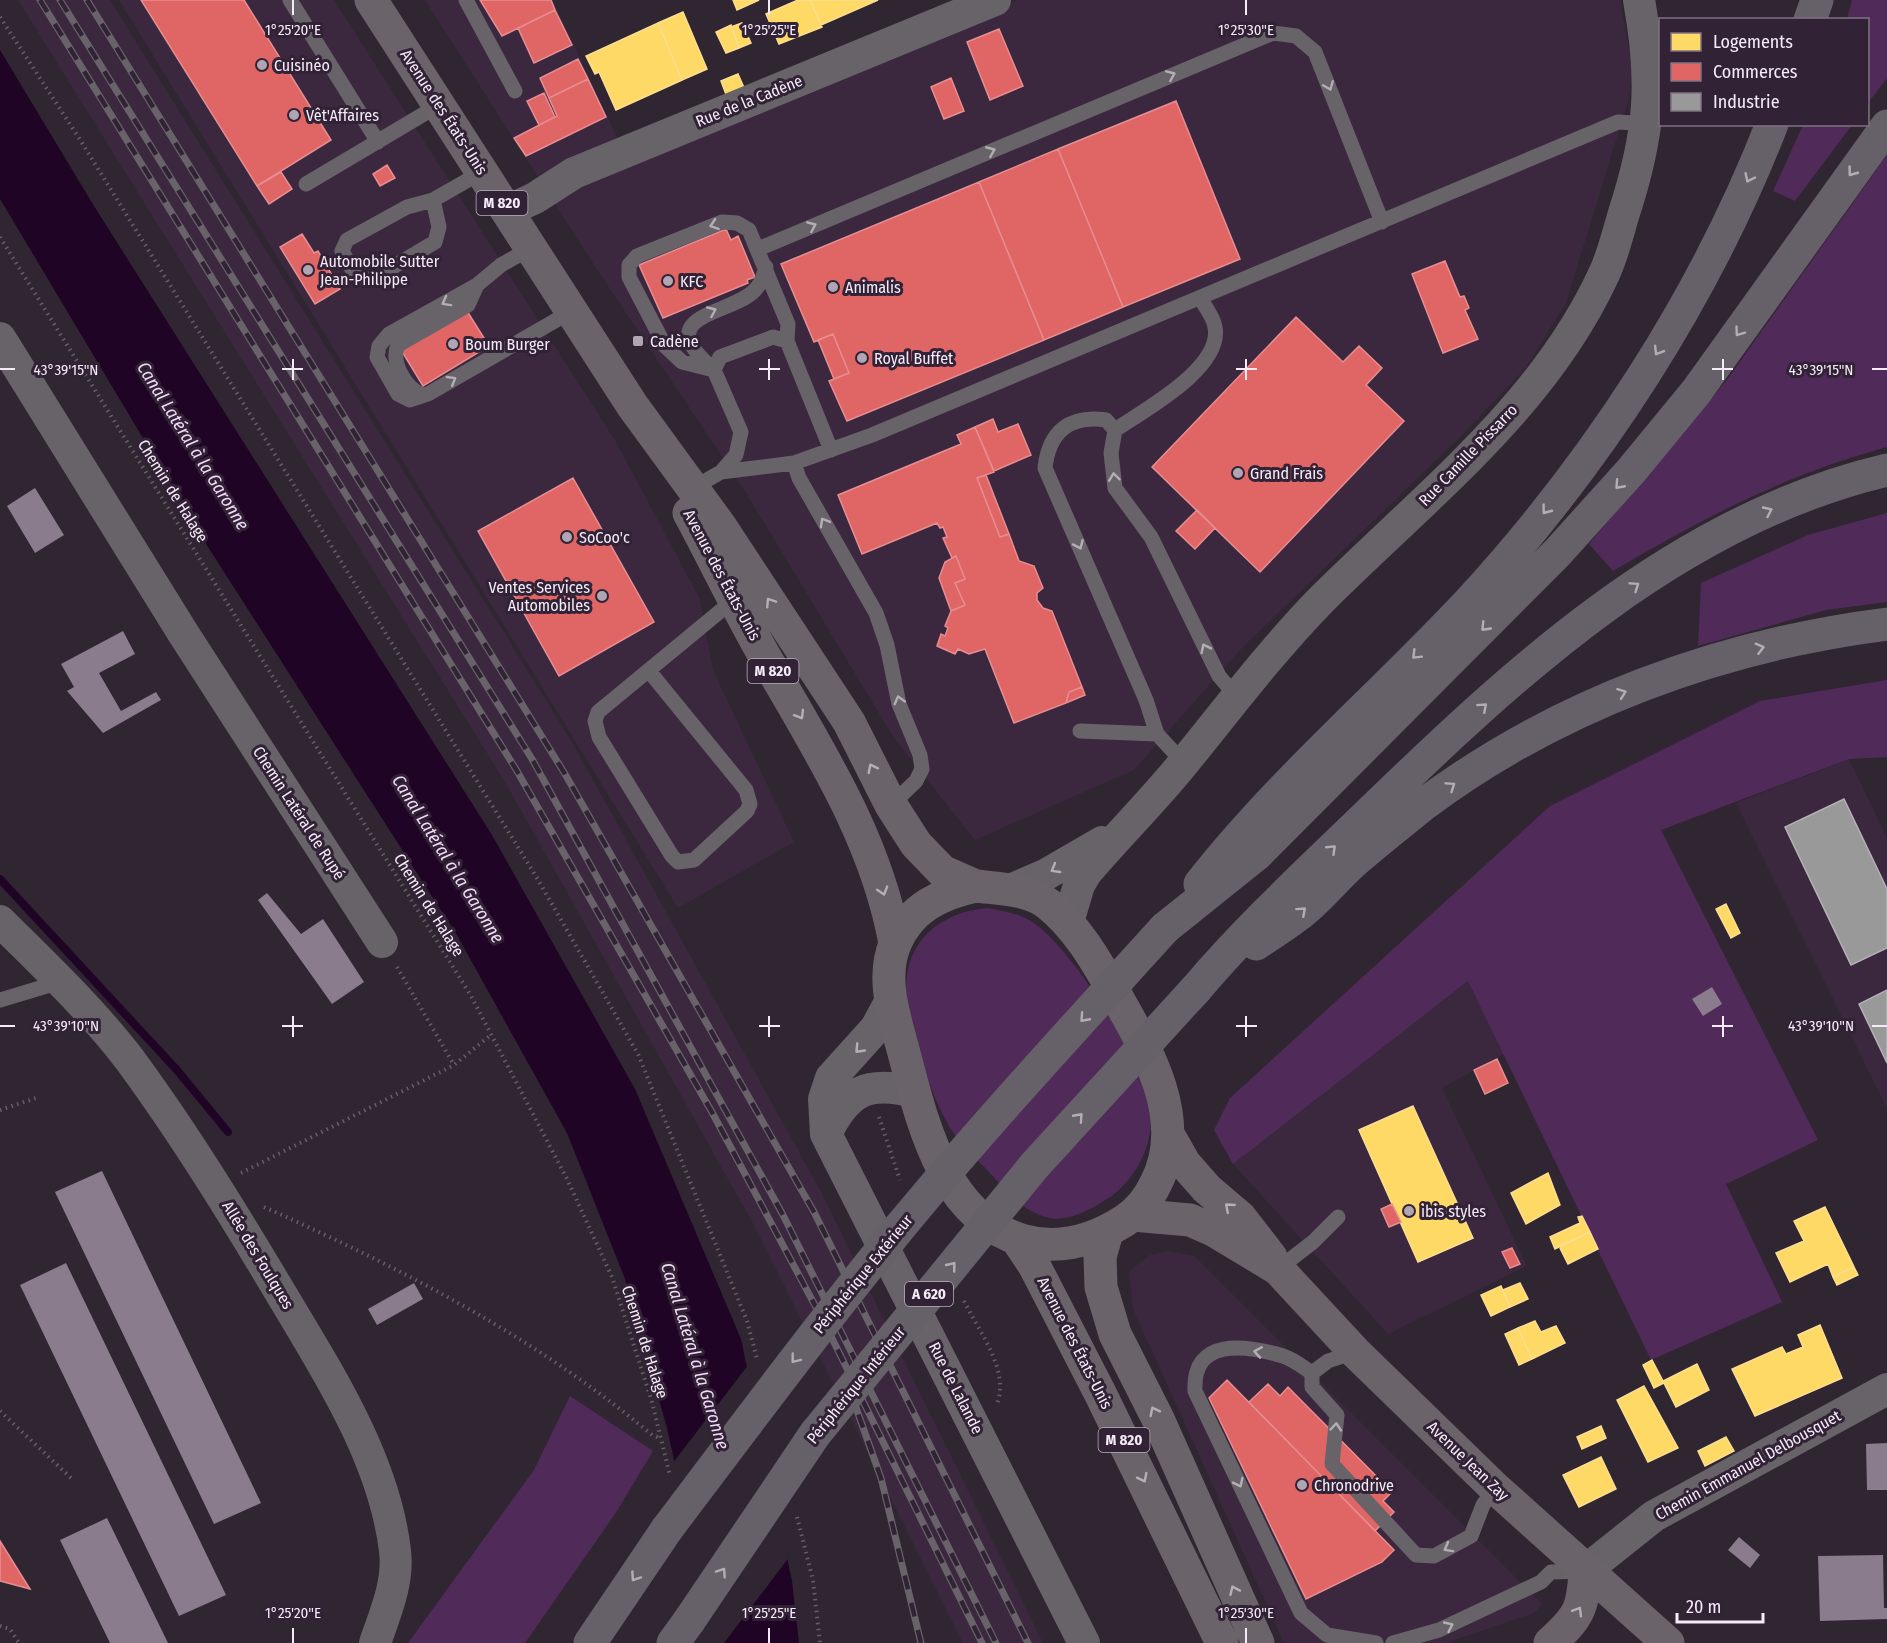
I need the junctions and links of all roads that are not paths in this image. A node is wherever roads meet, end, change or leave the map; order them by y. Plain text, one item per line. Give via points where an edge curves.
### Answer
1 (290, 0) edge
2 (371, 0) edge
3 (466, 0) edge
4 (995, 0) edge
5 (1639, 0) edge
6 (1817, 0) edge
7 (1811, 18) edge
8 (515, 91) dead end
9 (440, 105) junction
10 (1647, 124) junction
11 (1771, 126) edge
12 (1887, 126) edge
13 (378, 142) junction
14 (482, 172) junction
15 (306, 184) dead end
16 (433, 200) junction
17 (507, 211) junction
18 (1382, 222) junction
19 (531, 248) junction
20 (758, 249) junction
21 (766, 267) junction
22 (1200, 298) junction
23 (572, 311) junction
24 (0, 338) edge
25 (787, 341) junction
26 (714, 370) junction
27 (632, 405) junction
28 (1115, 430) junction
29 (831, 450) junction
30 (794, 463) junction
31 (1887, 470) edge
32 (721, 472) junction
33 (693, 488) junction
34 (735, 599) junction
35 (1887, 624) edge
36 (649, 671) junction
37 (1236, 696) junction
38 (1080, 731) dead end
39 (1157, 734) junction
40 (1184, 763) junction
41 (891, 805) junction
42 (1123, 829) junction
43 (976, 886) junction
44 (1010, 890) junction
45 (0, 921) edge
46 (1068, 922) junction
47 (1166, 928) junction
48 (382, 942) road end
49 (895, 943) junction
50 (60, 982) junction
51 (1199, 985) junction
52 (0, 1000) edge
53 (891, 1000) junction
54 (914, 1092) junction
55 (826, 1134) junction
56 (1169, 1136) junction
57 (1338, 1217) dead end
58 (1120, 1224) junction
59 (1018, 1241) junction
60 (1278, 1269) junction
61 (1355, 1352) junction
62 (1312, 1372) junction
63 (1887, 1389) edge
64 (1495, 1488) junction
65 (1585, 1571) junction
66 (681, 1632) edge
67 (375, 1643) edge
68 (590, 1643) edge
69 (1084, 1643) edge
70 (1222, 1643) edge
71 (1258, 1643) edge
72 (1376, 1643) edge
73 (1393, 1643) edge
74 (1550, 1643) edge
75 (1668, 1643) edge

1 - 13 lane
2 - 9 main road, Avenue des États-Unis / M 820
3 - 8 lane
4 - 17 street, Rue de la Cadène via 574,173
5 - 10 street, Rue Camille Pissarro via 1647,45
6 - 7 highway
9 - 13 lane
9 - 14 main road, Avenue des États-Unis / M 820
10 - 18 lane via 1618,122
10 - 37 street, Rue Camille Pissarro via 1605,272 1576,328 1523,399 1464,464 1321,600
11 -> 47 highway via 1718,244 1675,324 1628,398 1533,527 1469,601 1236,838
12 -> 47 highway via 1696,392 1624,480 1558,552 1256,855
13 - 15 lane
14 - 16 lane
14 - 17 main road, Avenue des États-Unis / M 820
16 - 16 lane via 406,207 347,240 342,251 356,276 371,280 435,242 440,227
17 - 19 main road, Avenue des États-Unis / M 820
20 -> 18 lane via 1273,33 1296,36 1315,52
18 - 22 lane
19 - 23 main road, Avenue des États-Unis / M 820
19 -> 23 lane via 477,285 389,334 379,346 377,357 398,394 410,400 424,395
20 - 21 lane
20 -> 26 lane via 749,230 737,223 722,222 637,256 629,265 629,277 665,346 682,362
21 - 25 lane via 788,324
26 -> 21 lane via 693,351 692,325 702,315 752,293 762,281
22 - 28 lane via 1215,327 1212,353 1182,384
22 - 29 lane
23 - 27 main road, Avenue des États-Unis / M 820
24 - 48 street, Chemin Latéral de Rupé via 183,633
25 - 26 lane via 773,337 720,357
25 - 29 lane
26 - 32 lane via 741,432 736,455
27 - 33 main road, Avenue des États-Unis / M 820
27 - 34 main road, Avenue des États-Unis / M 820
37 -> 28 lane via 1219,676 1151,537 1115,488 1111,453
28 -> 39 lane via 1106,420 1085,417 1061,429 1047,449 1045,468 1146,700
29 - 30 lane
30 - 32 lane
41 -> 30 lane via 916,781 922,769 920,755 899,704 876,613
51 -> 31 highway via 1424,760 1594,614 1715,536 1850,478
32 - 33 lane
41 -> 33 main road, Avenue des États-Unis / M 820 via 849,722
34 - 36 lane
34 -> 49 main road, Avenue des États-Unis / M 820 via 835,775 870,855
51 -> 35 highway via 1299,915 1356,860 1424,805 1548,726 1609,697 1704,663 1776,644
36 - 36 lane via 598,712 595,728 672,856 685,862 694,860 747,811 749,798
37 - 40 street, Rue Camille Pissarro
38 - 39 lane
39 - 40 lane
40 - 42 street, Rue Camille Pissarro
41 - 43 main road, Avenue des États-Unis / M 820 via 924,855 942,871
42 -> 44 street, Rue Camille Pissarro via 1045,875
42 - 46 street, Rue Camille Pissarro via 1079,885
43 - 44 main road
43 - 49 main road via 930,901 911,917
44 - 46 main road via 1047,903
45 - 50 street, Allée des Foulques
46 - 56 main road via 1096,962 1143,1046 1163,1092
47 -> 68 highway, Périphérique Extérieur, bridge via 901,1226 667,1528
49 - 53 main road via 888,967
50 - 52 lane
50 - 67 street, Allée des Foulques via 128,1058 217,1185 338,1388 388,1513 396,1553 390,1600
66 -> 51 highway, Périphérique Intérieur / A 620, bridge via 815,1434 1035,1165
53 - 54 main road
53 -> 55 street, Rue de Lalande via 876,1028 831,1078 824,1099
54 - 55 street via 877,1086 851,1096 838,1110
54 - 59 main road via 944,1171 967,1203 992,1226
55 - 69 street, Rue de Lalande
56 - 58 main road via 1168,1153 1151,1194
60 -> 56 main road, Avenue Jean Zay via 1240,1217 1185,1164
57 - 60 lane
58 - 59 main road, Avenue Jean Zay via 1051,1246
58 - 60 main road, Avenue Jean Zay via 1190,1220
71 -> 58 main road, M 820 via 1158,1419 1115,1334 1101,1287 1100,1257
59 -> 70 main road, Avenue des États-Unis / M 820 via 1105,1403
60 - 61 main road, Avenue Jean Zay
61 - 62 lane via 1328,1361
61 - 64 main road, Avenue Jean Zay
64 -> 62 lane via 1483,1505 1471,1536 1434,1556 1416,1555 1332,1464 1337,1415 1312,1387
62 -> 72 lane via 1285,1356 1228,1347 1206,1356 1194,1373 1195,1391 1301,1613 1327,1635
63 - 65 street, Chemin Emmanuel Delbousquet via 1654,1516
64 - 65 main road, Avenue Jean Zay
73 -> 65 lane via 1439,1630 1541,1582 1551,1572
74 -> 65 main road via 1584,1601
65 - 75 main road, Avenue Jean Zay

